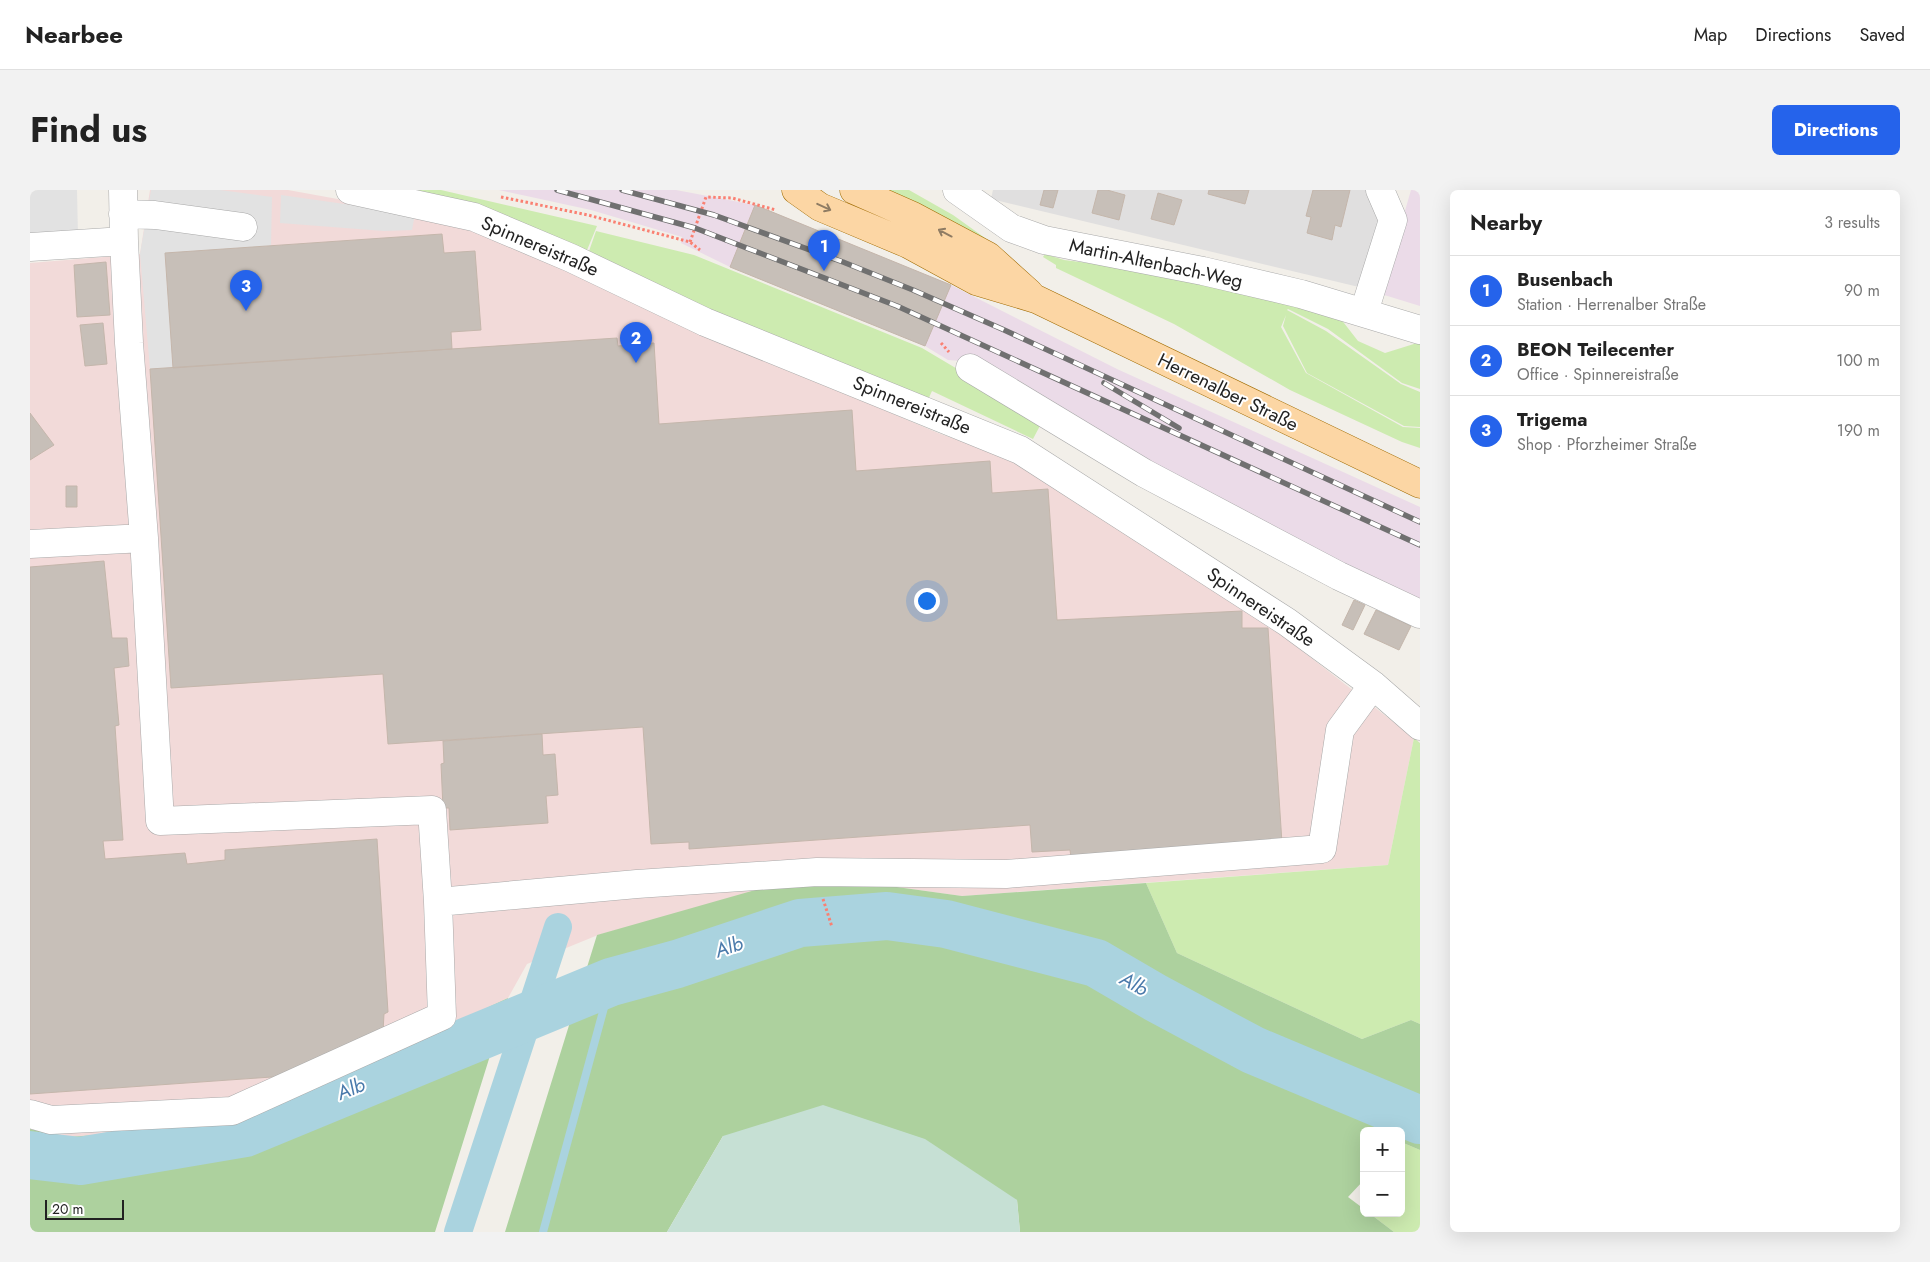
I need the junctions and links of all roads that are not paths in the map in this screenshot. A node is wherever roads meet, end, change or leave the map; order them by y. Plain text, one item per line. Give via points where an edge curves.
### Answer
1 (350, 190) edge
2 (796, 190) edge
3 (854, 190) edge
4 (958, 190) edge
5 (1380, 190) edge
6 (123, 215) edge
7 (243, 227) dead end
8 (30, 247) edge
9 (1036, 298) junction
10 (1364, 312) junction
11 (1420, 330) edge
12 (970, 368) dead end
13 (1420, 484) edge
14 (144, 538) junction
15 (30, 544) edge
16 (1420, 614) edge
17 (1373, 685) junction
18 (1420, 726) edge
19 (438, 902) junction
20 (30, 1114) edge

1 - 17 street, Spinnereistraße via 474,217 571,258 705,322 1020,450 1287,622
2 -> 9 main road, Herrenalber Straße via 820,206 908,244 976,281
9 -> 3 main road, Herrenalber Straße via 988,256 913,216
4 - 10 street, Martin-Altenbach-Weg via 1011,228 1044,240 1212,273
5 - 10 street via 1393,220
6 - 7 street via 155,215
6 - 8 street
6 - 14 street
9 - 13 main road, Herrenalber Straße
10 - 11 street, Martin-Altenbach-Weg
12 - 16 street via 1144,473 1339,576
14 - 15 street
14 - 19 street via 160,822 432,810
17 - 18 street, Spinnereistraße
17 - 19 street via 1340,730 1322,849 1006,874 818,872
19 - 20 street via 442,1016 232,1111 51,1120

